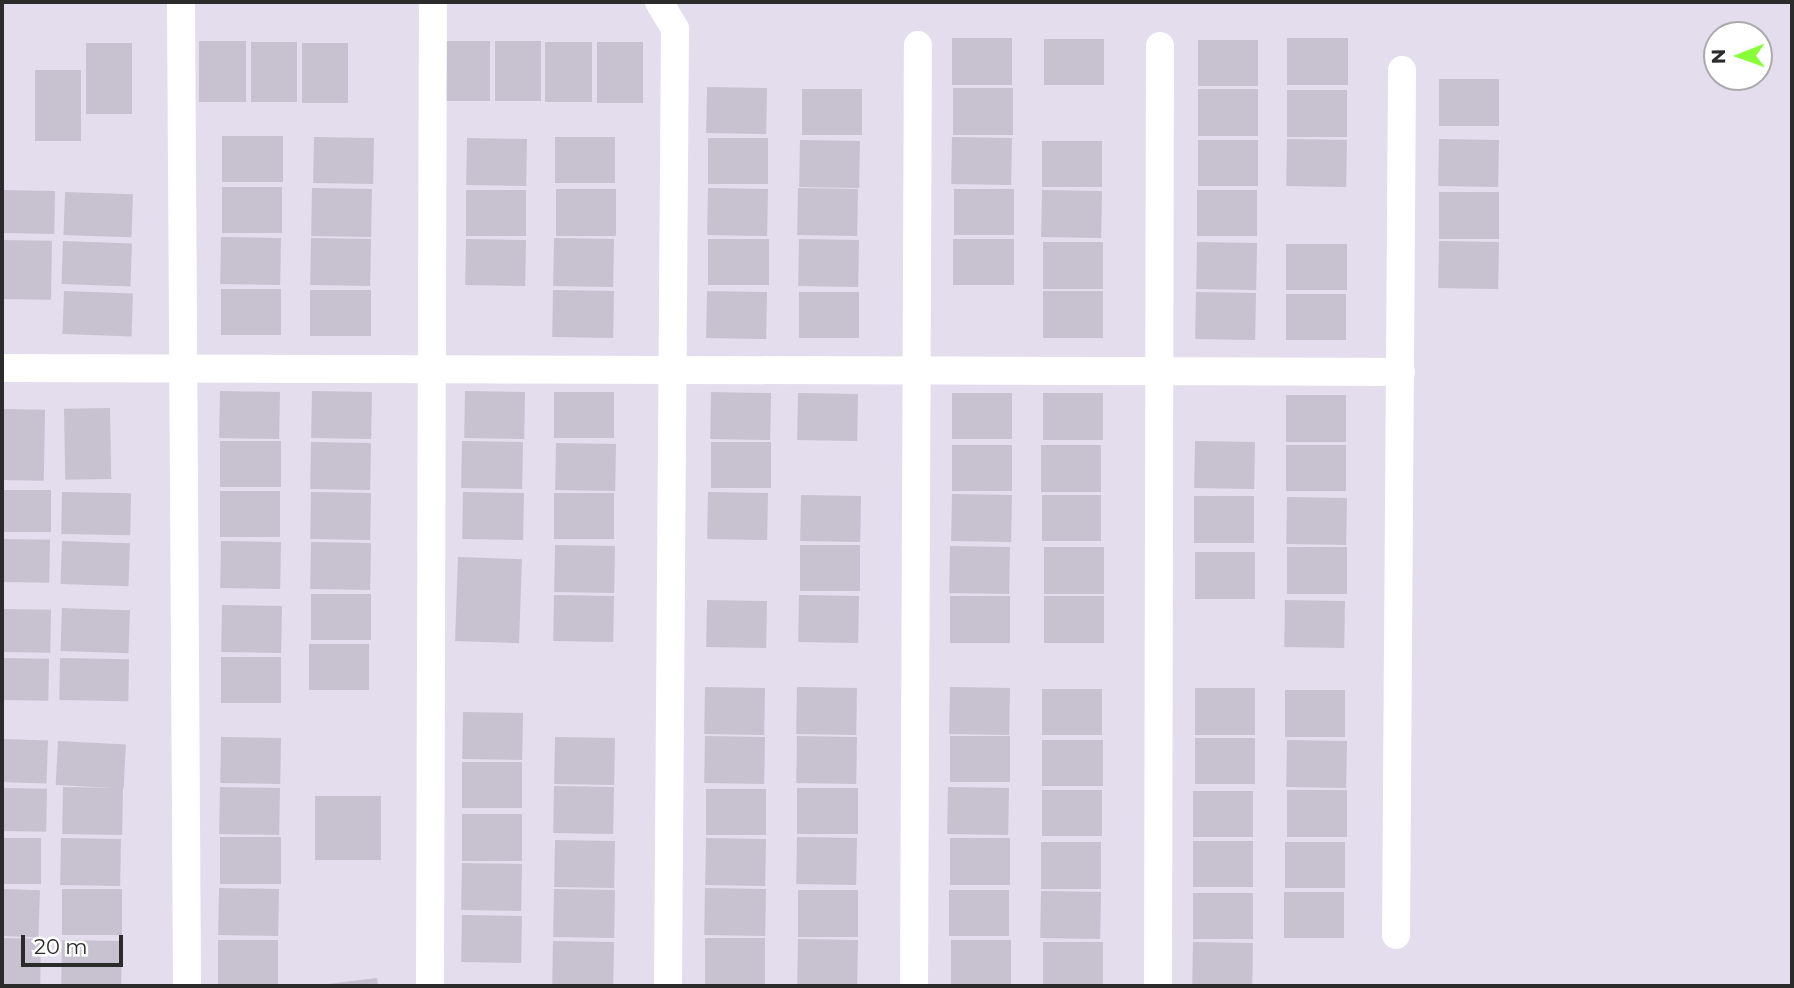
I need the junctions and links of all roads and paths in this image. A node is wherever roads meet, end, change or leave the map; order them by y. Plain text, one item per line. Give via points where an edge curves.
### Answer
1 (181, 2) edge
2 (433, 2) edge
3 (659, 2) edge
4 (918, 44) dead end
5 (1160, 46) dead end
6 (1402, 70) dead end
7 (2, 368) edge
8 (181, 369) junction
9 (432, 370) junction
10 (672, 370) junction
11 (916, 370) junction
12 (1159, 371) junction
13 (1401, 372) junction
14 (1396, 934) dead end
15 (187, 986) edge
16 (430, 986) edge
17 (668, 986) edge
18 (914, 986) edge
19 (1158, 986) edge

1 - 8 street
2 - 9 street
3 - 10 street via 675,29
4 - 11 street
5 - 12 street
6 - 13 street
7 - 8 street
8 - 9 street
8 - 15 street
9 - 10 street
9 - 16 street
10 - 11 street
10 - 17 street
11 - 12 street
11 - 18 street
12 - 13 street
12 - 19 street
13 - 14 street

